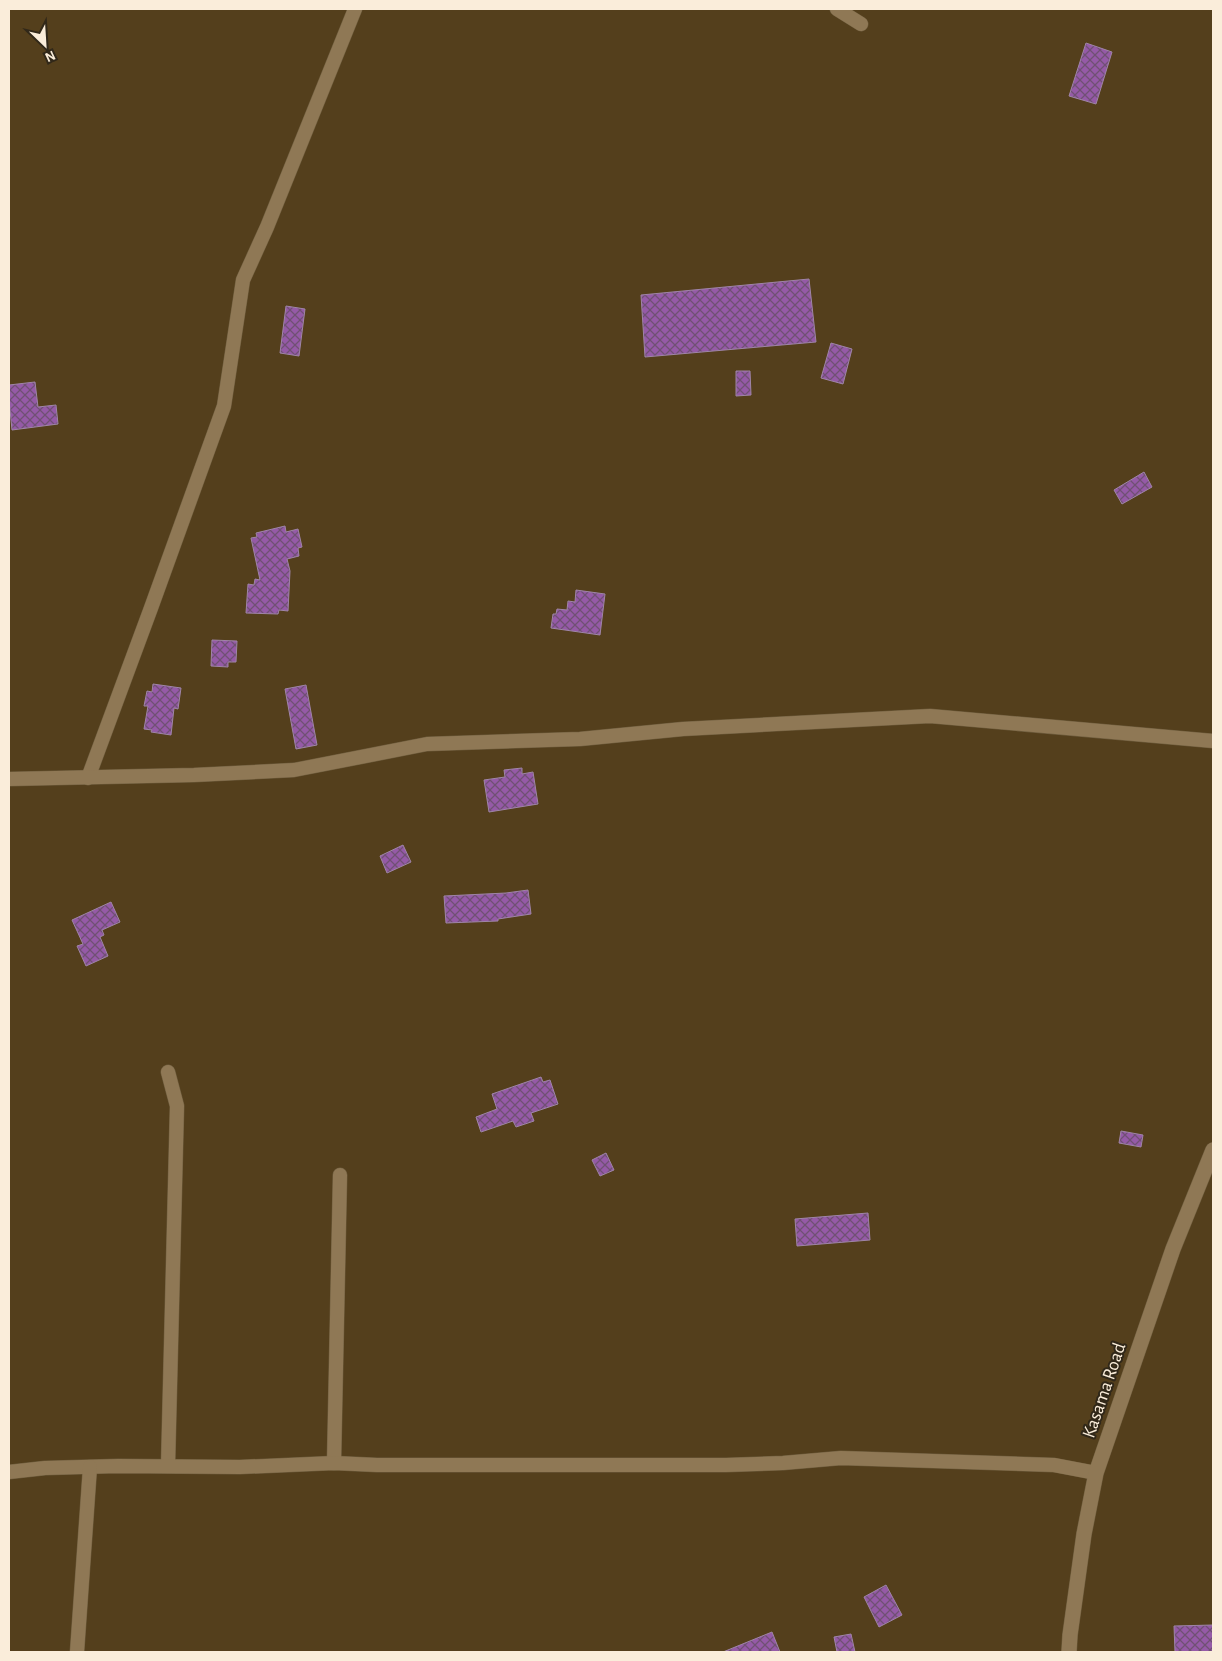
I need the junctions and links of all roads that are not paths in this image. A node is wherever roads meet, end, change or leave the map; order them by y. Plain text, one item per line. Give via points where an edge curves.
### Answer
1 (356, 9) edge
2 (837, 9) edge
3 (861, 24) dead end
4 (1213, 741) edge
5 (88, 778) junction
6 (9, 779) edge
7 (168, 1072) dead end
8 (1213, 1150) edge
9 (340, 1175) dead end
10 (334, 1464) junction
11 (168, 1466) junction
12 (90, 1467) junction
13 (9, 1472) edge
14 (1096, 1473) junction
15 (78, 1652) edge
16 (1069, 1652) edge

1 - 5 street via 243,280 224,406
2 - 3 street
4 - 5 street via 930,716 683,729 580,739 427,744 294,770
5 - 6 street
7 - 11 street via 177,1106
8 - 14 street, Kasama Road via 1173,1249
9 - 10 street
10 - 11 street
10 - 14 street via 726,1465 841,1458 1054,1465
11 - 12 street
12 - 13 street
12 - 15 street
14 - 16 street, Kasama Road via 1084,1534

